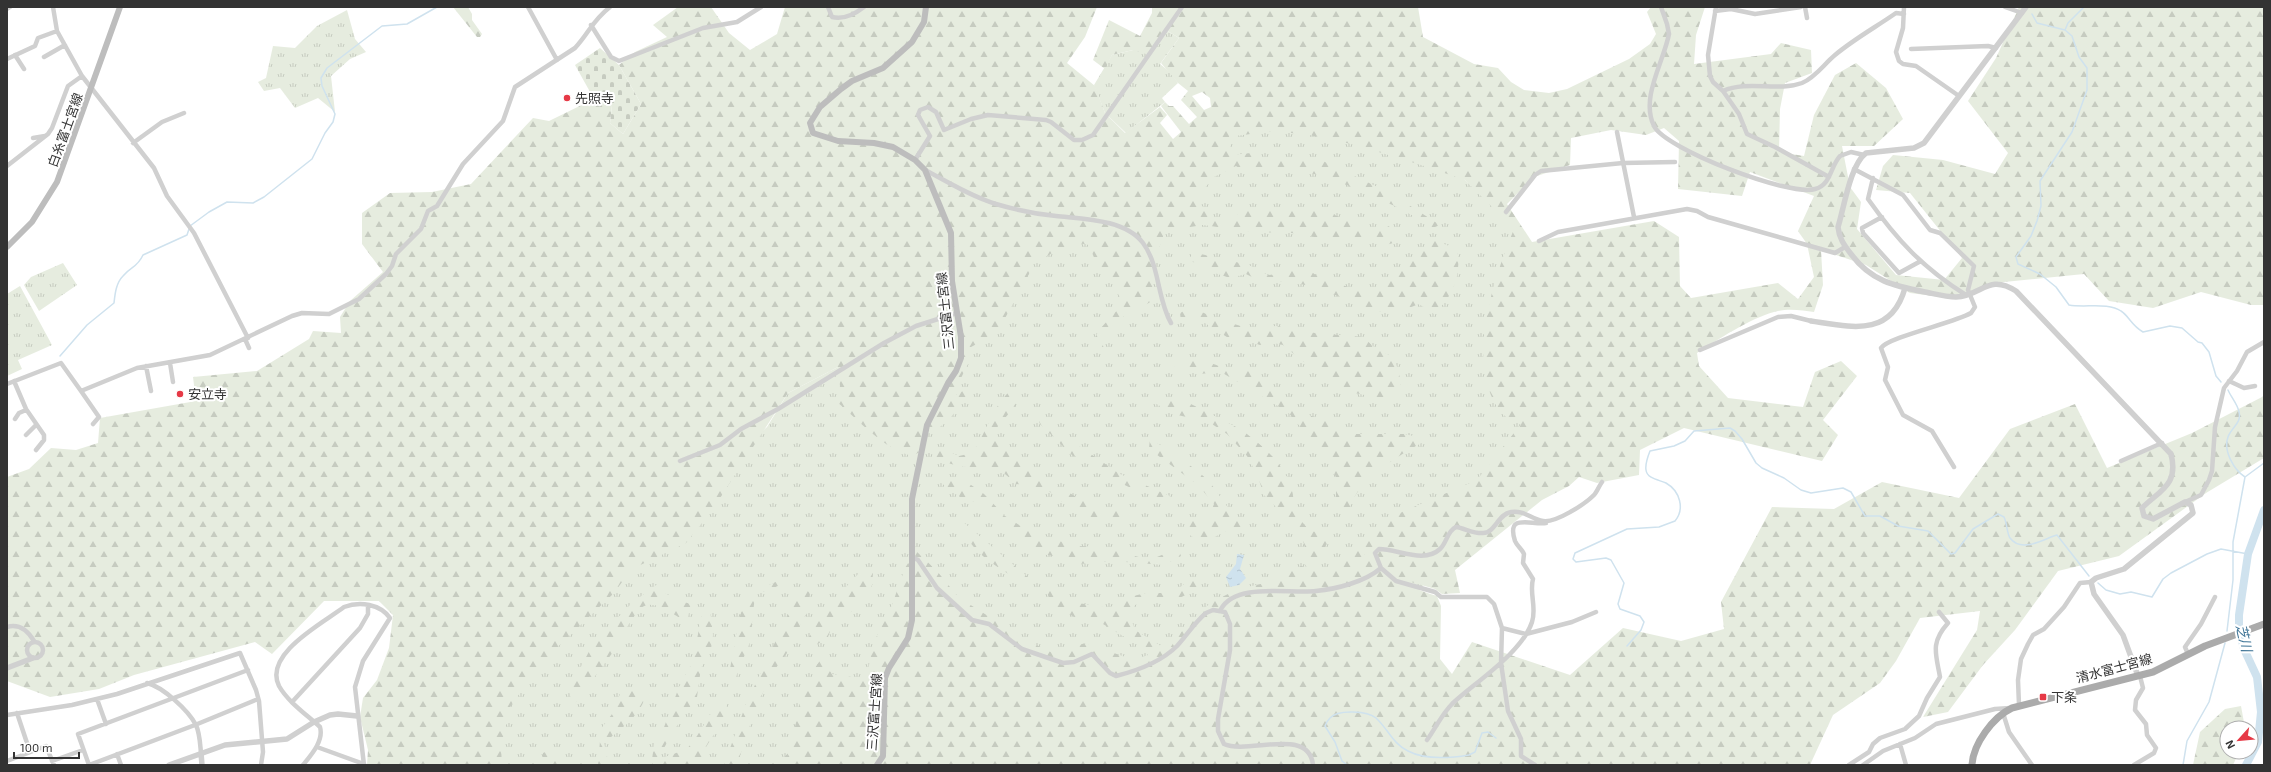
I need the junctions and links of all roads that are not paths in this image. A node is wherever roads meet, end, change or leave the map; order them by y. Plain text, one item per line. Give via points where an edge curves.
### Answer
1 (10, 7) edge
2 (53, 7) edge
3 (120, 7) edge
4 (528, 7) edge
5 (610, 7) edge
6 (761, 7) edge
7 (828, 7) edge
8 (864, 7) edge
9 (926, 7) edge
10 (1182, 7) edge
11 (1661, 7) edge
12 (1801, 7) edge
13 (1805, 7) edge
14 (1904, 7) edge
15 (2005, 7) edge
16 (2026, 7) edge
17 (1716, 9) edge
18 (7, 10) edge
19 (2022, 13) junction
20 (1904, 14) junction
21 (1807, 18) dead end
22 (591, 25) junction
23 (57, 31) junction
24 (65, 45) junction
25 (1996, 48) junction
26 (1911, 49) dead end
27 (15, 55) junction
28 (44, 57) dead end
29 (7, 59) edge
30 (557, 60) junction
31 (24, 69) dead end
32 (82, 76) junction
33 (92, 88) junction
34 (1723, 91) junction
35 (1959, 96) junction
36 (184, 113) dead end
37 (1617, 132) dead end
38 (45, 136) junction
39 (33, 138) dead end
40 (133, 143) junction
41 (1864, 155) junction
42 (915, 160) junction
43 (1675, 162) dead end
44 (1623, 163) junction
45 (7, 166) edge
46 (1854, 169) junction
47 (925, 170) junction
48 (1829, 177) junction
49 (1873, 178) junction
50 (1506, 212) dead end
51 (1634, 217) junction
52 (1882, 217) junction
53 (1539, 241) dead end
54 (7, 247) edge
55 (1845, 247) junction
56 (1919, 262) junction
57 (1905, 288) junction
58 (1967, 295) junction
59 (957, 313) junction
60 (1811, 321) joint
61 (1171, 323) dead end
62 (247, 338) junction
63 (2264, 342) edge
64 (249, 348) dead end
65 (1700, 350) dead end
66 (170, 363) junction
67 (146, 366) junction
68 (2229, 380) junction
69 (14, 381) junction
70 (173, 382) dead end
71 (7, 384) edge
72 (2255, 386) dead end
73 (81, 391) junction
74 (152, 391) dead end
75 (26, 410) junction
76 (15, 419) dead end
77 (93, 424) dead end
78 (36, 425) junction
79 (26, 435) dead end
80 (2162, 443) junction
81 (36, 450) dead end
82 (680, 461) dead end
83 (2121, 461) dead end
84 (1954, 467) dead end
85 (1602, 482) dead end
86 (2185, 502) junction
87 (1551, 521) junction
88 (912, 557) junction
89 (1382, 568) junction
90 (2091, 582) junction
91 (2215, 597) dead end
92 (368, 606) junction
93 (1220, 609) junction
94 (1596, 612) dead end
95 (1939, 612) dead end
96 (2264, 624) edge
97 (7, 627) edge
98 (1502, 628) junction
99 (1526, 634) junction
100 (34, 641) junction
101 (2188, 654) junction
102 (33, 658) junction
103 (1501, 663) junction
104 (7, 668) edge
105 (248, 670) junction
106 (2139, 676) junction
107 (145, 683) junction
108 (97, 699) junction
109 (172, 699) junction
110 (258, 699) junction
111 (293, 701) junction
112 (2015, 706) junction
113 (17, 713) junction
114 (2003, 713) junction
115 (7, 715) edge
116 (357, 716) junction
117 (314, 722) junction
118 (106, 724) junction
119 (195, 725) junction
120 (1427, 740) dead end
121 (262, 741) junction
122 (1900, 744) junction
123 (317, 747) junction
124 (83, 750) junction
125 (30, 752) junction
126 (201, 753) junction
127 (116, 754) junction
128 (7, 761) edge
129 (53, 763) edge
130 (121, 765) edge
131 (169, 765) edge
132 (202, 765) edge
133 (261, 765) edge
134 (303, 765) edge
135 (364, 765) edge
136 (877, 765) edge
137 (1313, 765) edge
138 (1534, 765) edge
139 (1849, 765) edge
140 (1863, 765) edge
141 (1906, 765) edge
142 (1972, 765) edge
143 (2032, 765) edge
144 (2134, 765) edge

1 - 18 street
2 - 23 street
3 - 33 main road, 白糸富士宮線
4 - 30 street
5 - 22 street
6 - 22 street via 737,22 703,28 619,61 611,57
7 - 8 street via 832,16 836,18 850,16
9 - 42 main road, 三沢富士宮線 via 924,22 912,42 883,68 852,81 841,89 820,108 810,123 813,133 821,137 893,147
10 - 42 street via 1093,135 1088,138 1074,140 1046,120 988,115 944,130 936,112 928,107 920,110 918,115 930,136
11 - 48 street via 1669,34 1650,105 1654,125 1659,132 1669,140 1755,179 1802,191 1817,189
12 - 17 street via 1755,14
13 - 21 street
14 - 20 street
15 - 19 street
16 - 19 street
17 - 34 street via 1708,62 1713,82
19 - 25 street
20 - 34 street via 1896,13 1877,25 1802,83 1782,86 1741,86
20 - 35 street via 1901,39 1896,52 1899,61 1916,66
22 - 30 street via 583,40
23 - 24 street
23 - 27 street via 38,38 35,46
24 - 28 street
24 - 32 street
25 - 26 street via 1988,46
25 - 35 street
27 - 29 street
27 - 31 street
30 - 62 street via 515,87 503,121 463,164 437,206 428,212 421,229 396,254 392,266 373,287 359,299 328,314 302,313
32 - 33 street
32 - 38 street via 68,86 52,128
33 - 40 street
33 - 54 main road, 白糸富士宮線 via 49,198 32,222
34 - 48 street via 1739,114 1747,134
35 - 41 street via 1919,146
36 - 40 street via 162,122
37 - 44 street
38 - 39 street
38 - 45 street
40 - 62 street via 154,168 167,196 194,233
41 - 46 street
41 - 48 street via 1851,152 1840,156
42 - 47 main road, 三沢富士宮線
43 - 44 street
44 - 50 street via 1541,171
44 - 51 street
46 - 49 street
46 - 55 street via 1838,227 1839,236
47 - 59 main road, 三沢富士宮線 via 950,233 952,281
47 - 61 street via 996,204 1037,214 1083,217 1104,222 1134,235 1143,242 1149,253 1159,292
49 - 52 street via 1868,199
49 - 58 street via 1903,195 1930,230 1940,233 1974,266
51 - 53 street via 1558,232
51 - 55 street via 1687,209 1835,253
52 - 56 street
52 - 56 street via 1862,228 1863,233 1898,273
55 - 57 street via 1863,270 1890,284
56 - 58 street via 1934,275
57 - 58 street via 1949,297
57 - 60 street via 1900,305 1895,311 1872,325 1847,326
58 - 80 street via 1994,283 2016,291
58 - 84 street via 1975,307 1971,313 1925,331 1900,337 1881,348 1888,367 1885,380 1903,415 1932,431
59 - 82 street via 916,326 884,343 741,429 720,445
59 - 88 main road, 三沢富士宮線 via 961,358 927,425 912,499
60 - 65 street via 1791,316 1778,317
62 - 64 street
62 - 66 street via 210,355
63 - 68 street via 2247,352
66 - 67 street
66 - 70 street
67 - 73 street via 116,375
67 - 74 street
68 - 72 street via 2244,388
68 - 86 street via 2224,388 2215,427 2209,480 2201,495
69 - 71 street
69 - 73 street via 61,363
69 - 75 street
73 - 77 street via 99,417
75 - 76 street via 19,413
75 - 78 street
78 - 79 street
78 - 81 street via 44,435 44,440
80 - 83 street
80 - 86 street via 2171,454 2172,477 2166,488 2146,504 2142,512 2144,516 2153,519
85 - 87 street via 1595,494 1586,502
86 - 90 street via 2191,505 2193,513 2186,520 2119,572 2096,578
87 - 89 street via 1542,521 1516,512 1502,515 1488,532 1481,533 1456,527 1452,529 1441,549 1426,556 1379,549 1376,553
87 - 99 street via 1521,521 1513,528 1515,543 1524,554 1523,563 1533,579 1531,586 1534,610
88 - 93 street via 918,560 937,588 967,616 972,620 989,624 1012,644 1063,663 1074,662 1092,654 1116,676 1136,670 1163,656 1175,647 1206,613
88 - 136 main road, 三沢富士宮線 via 912,620 908,638 885,678 883,756
89 - 93 street via 1358,580 1326,589 1300,592 1264,590 1243,594 1224,604
89 - 98 street via 1396,581 1435,592 1441,597 1487,597 1494,604
90 - 106 street via 2094,594 2123,635
90 - 112 street via 2080,583 2064,607 2031,639 2022,659
91 - 101 street via 2185,647
92 - 111 street via 368,614 360,628
92 - 111 street via 355,604 344,607 286,650 276,670 277,678 279,686
92 - 116 street via 384,609 390,618 363,661 358,674 355,687
93 - 137 street via 1228,617 1231,634 1218,719 1218,731 1224,744 1232,748 1277,744 1301,745 1313,758
94 - 99 street via 1572,622
95 - 139 street via 1948,623 1940,632 1935,646 1940,677 1919,716 1905,729 1880,738 1869,752
96 - 101 main road, 清水富士宮線
97 - 100 street via 19,626
98 - 99 street
98 - 103 street
99 - 103 street
100 - 102 street via 27,647 29,656
100 - 102 street via 43,646 44,650 38,658
101 - 106 main road, 清水富士宮線 via 2153,672
102 - 104 street
103 - 120 street via 1451,705
103 - 138 street via 1508,711 1522,739 1521,756
105 - 107 street via 240,653
105 - 109 street
105 - 110 street
106 - 112 main road, 清水富士宮線
106 - 144 street via 2143,688 2136,700 2135,710 2146,724 2147,735 2156,748 2154,753
107 - 108 street
107 - 109 street via 160,688
108 - 113 street
108 - 118 street
109 - 118 street
109 - 119 street
110 - 119 street
110 - 121 street
111 - 117 street
112 - 114 main road, 清水富士宮線
112 - 122 street via 1936,724 1915,738
113 - 115 street
113 - 125 street
114 - 142 main road, 清水富士宮線 via 1977,744 1972,756
114 - 143 street via 2010,732
116 - 117 street via 338,714
116 - 135 street
117 - 121 street via 287,739
117 - 123 street via 322,732
118 - 124 street via 78,734
119 - 126 street
119 - 127 street
121 - 126 street via 233,743
121 - 133 street
122 - 140 street via 1883,751
122 - 141 street
123 - 134 street
123 - 135 street
124 - 127 street via 89,764
124 - 129 street
125 - 128 street
125 - 129 street via 46,746
126 - 131 street
126 - 132 street
127 - 130 street

